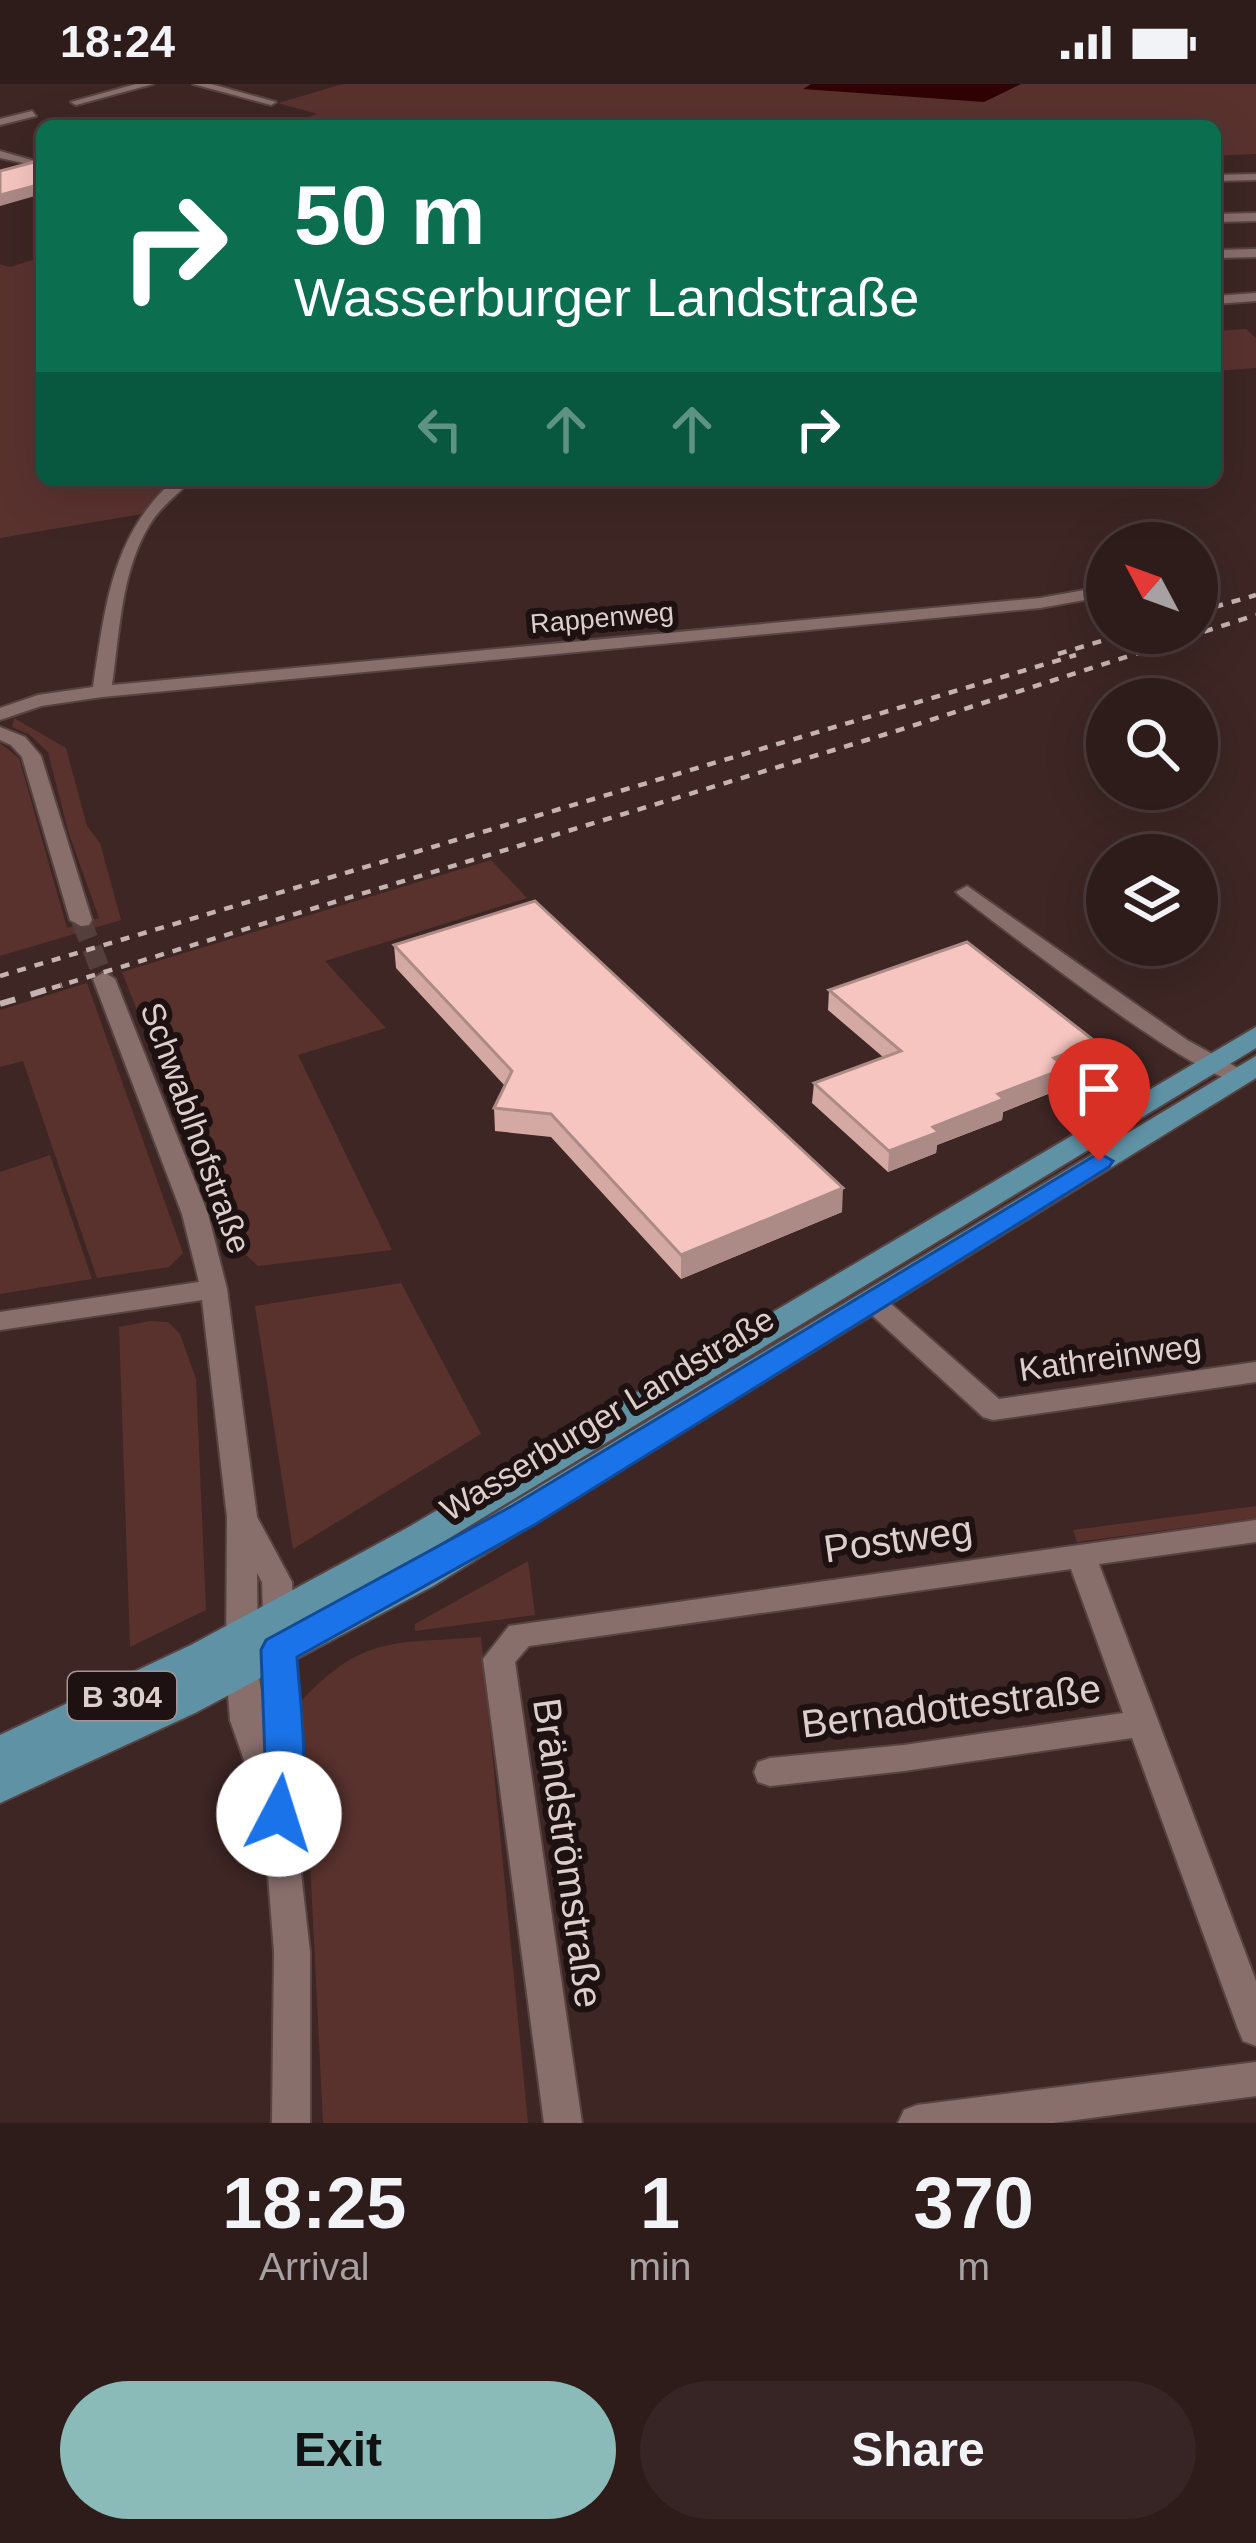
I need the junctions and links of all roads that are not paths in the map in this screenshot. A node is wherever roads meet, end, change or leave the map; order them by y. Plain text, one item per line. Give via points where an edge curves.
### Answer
1 (148, 84) edge
2 (198, 84) edge
3 (76, 102) dead end
4 (271, 102) dead end
5 (32, 113) dead end
6 (0, 122) edge
7 (0, 154) edge
8 (36, 164) edge
9 (1256, 177) edge
10 (1221, 178) edge
11 (1256, 217) edge
12 (1221, 218) edge
13 (1256, 253) edge
14 (1221, 254) edge
15 (1256, 298) edge
16 (1221, 300) edge
17 (177, 486) edge
18 (1086, 595) edge
19 (102, 691) junction
20 (0, 714) edge
21 (0, 733) edge
22 (967, 892) dead end
23 (81, 920) tunnel mouth
24 (104, 979) tunnel mouth
25 (1256, 1036) edge
26 (1235, 1069) edge
27 (214, 1288) junction
28 (872, 1301) junction
29 (0, 1322) edge
30 (1256, 1372) edge
31 (1256, 1531) edge
32 (1082, 1556) junction
33 (553, 1630) joint
34 (261, 1643) junction
35 (1143, 1723) junction
36 (0, 1754) edge
37 (770, 1772) dead end
38 (0, 1786) edge
39 (1256, 2029) edge
40 (1256, 2079) edge
41 (290, 2123) edge
42 (563, 2123) edge
43 (917, 2123) edge

1 - 3 street
2 - 4 street
5 - 6 street
7 - 8 street
9 - 10 street
11 - 12 street
13 - 14 street
15 - 16 street
17 - 19 street via 126,548
18 - 19 street, Rappenweg
19 - 20 street, Rappenweg
21 - 23 street via 31,756
22 - 26 street
24 - 27 street, Schwablhofstraße via 196,1214
25 - 26 main road, Wasserburger Landstraße / B 304
26 - 28 main road, Wasserburger Landstraße / B 304
26 - 34 main road, Wasserburger Landstraße / B 304 via 600,1434
27 - 29 street
27 - 34 street, Schwablhofstraße
28 - 30 street, Kathreinweg via 993,1411
28 - 34 main road, Wasserburger Landstraße / B 304 via 472,1546
31 - 32 street, Postweg
32 - 33 street, Postweg
32 - 35 street
33 - 42 street, Brändströmstraße via 520,1635 499,1660
34 - 36 main road, Wasserburger Landstraße / B 304
34 - 38 main road, Wasserburger Landstraße / B 304
34 - 41 street, Schwablhofstraße via 284,1758 278,1805 292,1952
35 - 37 street, Bernadottestraße
35 - 39 street
40 - 43 street

